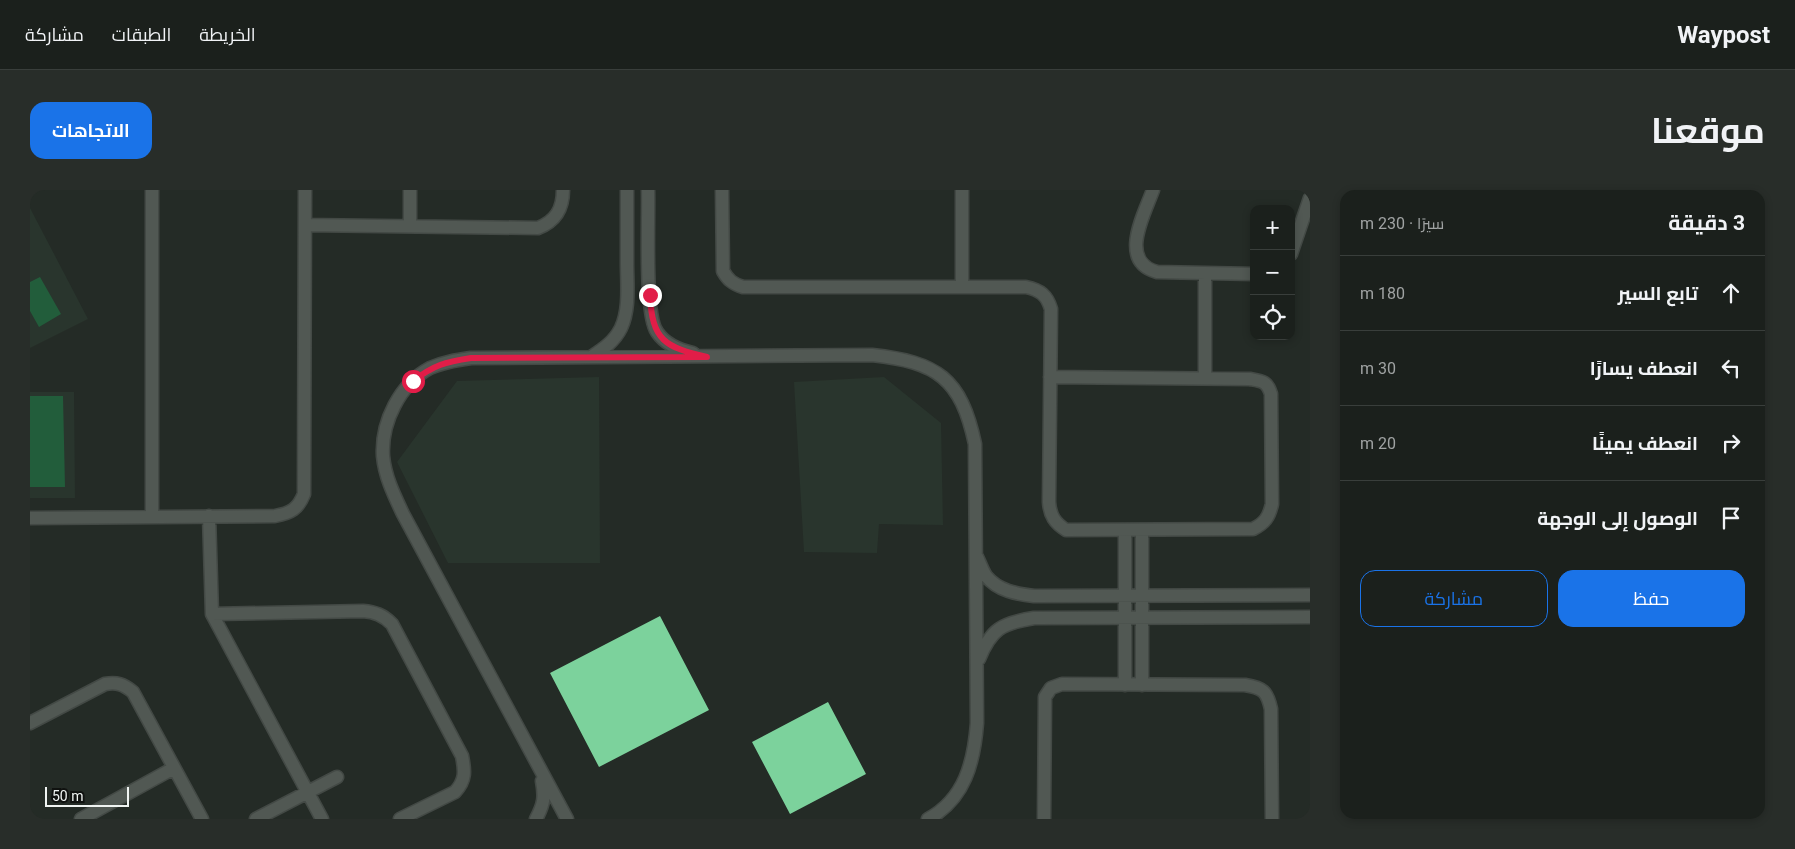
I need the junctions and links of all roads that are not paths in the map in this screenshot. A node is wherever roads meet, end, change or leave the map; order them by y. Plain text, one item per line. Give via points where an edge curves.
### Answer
1 (152, 190) edge
2 (305, 190) edge
3 (410, 190) edge
4 (563, 190) edge
5 (627, 190) edge
6 (648, 190) edge
7 (722, 190) edge
8 (962, 190) edge
9 (1153, 190) edge
10 (1310, 198) edge
11 (305, 225) junction
12 (410, 225) junction
13 (1292, 250) edge
14 (1205, 274) junction
15 (1250, 274) edge
16 (962, 287) junction
17 (591, 357) junction
18 (707, 357) junction
19 (1050, 377) junction
20 (1205, 379) junction
21 (209, 516) junction
22 (152, 517) junction
23 (30, 518) edge
24 (1125, 530) junction
25 (1142, 530) junction
26 (976, 555) junction
27 (1310, 595) edge
28 (1125, 596) junction
29 (1142, 596) junction
30 (212, 614) junction
31 (1310, 617) edge
32 (1125, 618) junction
33 (1142, 618) junction
34 (977, 664) junction
35 (1125, 685) junction
36 (1142, 685) junction
37 (30, 723) edge
38 (539, 766) junction
39 (174, 768) junction
40 (337, 777) dead end
41 (308, 792) junction
42 (81, 819) edge
43 (202, 819) edge
44 (256, 819) edge
45 (322, 819) edge
46 (400, 819) edge
47 (536, 819) edge
48 (567, 819) edge
49 (928, 819) edge
50 (1044, 819) edge
51 (1272, 819) edge

1 - 22 street
2 - 11 street
3 - 12 street
4 - 12 street via 560,212 538,228
5 - 17 street via 625,316 614,339
6 - 18 street via 653,322 657,332 668,343 679,350
7 - 16 street via 723,271 734,284 743,287
8 - 16 street
9 - 14 street via 1137,238 1135,249 1138,258 1147,269 1157,272
10 - 13 street
11 - 12 street
11 - 21 street via 304,494 295,510 287,514
14 - 15 street
14 - 20 street
16 - 19 street via 1026,287 1044,294 1050,309
17 - 18 street
17 - 38 street via 471,358 446,362 429,369 399,397 384,434 383,456 389,486
18 - 26 street via 872,355 898,358 938,373 963,402 970,420 975,444
19 - 20 street
19 - 24 street via 1049,511 1052,518 1066,530
20 - 25 street via 1250,379 1268,386 1271,394 1270,515 1253,529
21 - 22 street
21 - 30 street
22 - 23 street
24 - 25 street
24 - 28 street
25 - 29 street
26 - 28 street via 987,576 1014,594
26 - 34 street
27 - 29 street
28 - 29 street
28 - 32 street
29 - 33 street
30 - 41 street
30 - 46 street via 363,611 374,612 392,624 462,756 465,769 462,784 455,792
31 - 33 street
32 - 33 street
32 - 34 street via 1011,621 991,636
32 - 35 street
33 - 36 street
34 - 49 street via 977,723 971,765 959,791
35 - 36 street
35 - 50 street via 1062,684 1051,688 1045,697
36 - 51 street via 1245,685 1265,692 1271,709
37 - 39 street via 95,688 116,682 133,692
38 - 47 street via 545,795
38 - 48 street
39 - 42 street
39 - 43 street
40 - 41 street
41 - 44 street
41 - 45 street

